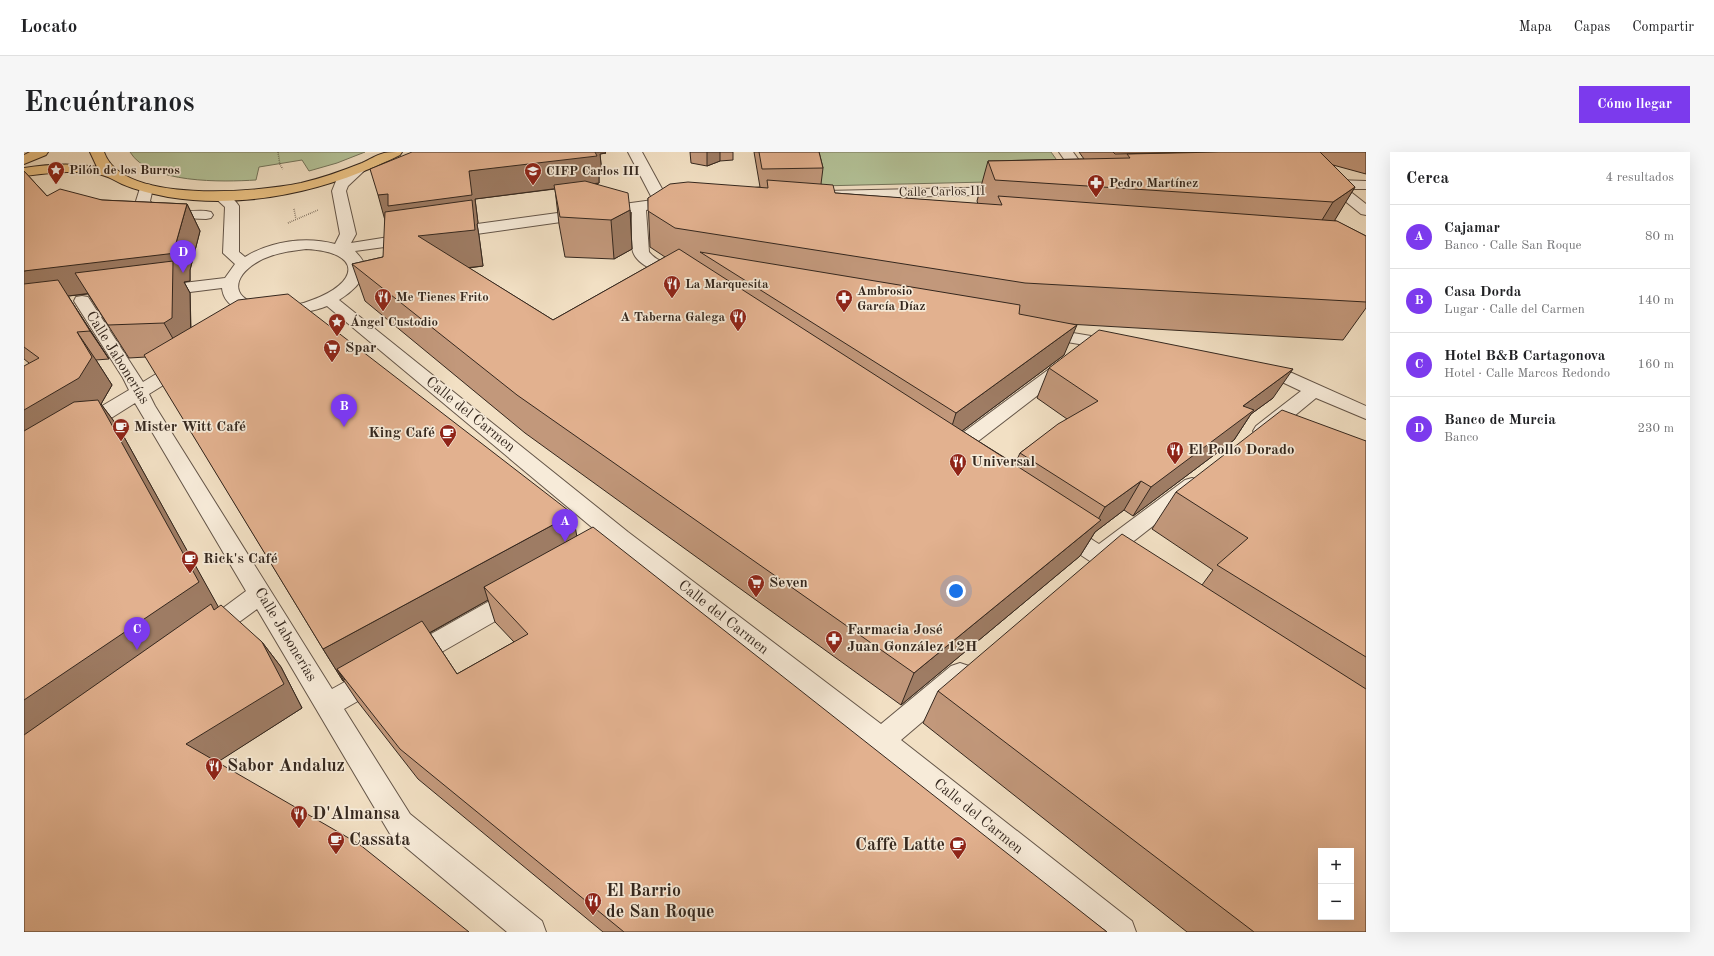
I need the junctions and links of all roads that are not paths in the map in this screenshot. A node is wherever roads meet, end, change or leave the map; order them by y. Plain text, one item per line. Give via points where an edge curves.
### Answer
1 (41, 152) edge
2 (97, 152) edge
3 (395, 152) edge
4 (635, 152) edge
5 (1066, 152) edge
6 (1290, 152) edge
7 (24, 163) edge
8 (358, 170) junction
9 (113, 174) junction
10 (1311, 184) edge
11 (1333, 184) junction
12 (1366, 185) edge
13 (146, 188) junction
14 (1077, 189) edge
15 (1023, 191) edge
16 (946, 192) junction
17 (813, 195) edge
18 (220, 196) junction
19 (689, 202) edge
20 (662, 203) junction
21 (639, 206) junction
22 (933, 207) edge
23 (1366, 211) edge
24 (206, 215) dead end
25 (340, 249) junction
26 (245, 265) junction
27 (697, 281) edge
28 (231, 282) junction
29 (143, 293) edge
30 (328, 299) junction
31 (82, 301) edge
32 (247, 307) junction
33 (246, 326) edge
34 (1025, 330) edge
35 (1095, 342) junction
36 (1133, 349) edge
37 (197, 357) edge
38 (1240, 369) edge
39 (1314, 390) junction
40 (139, 392) junction
41 (1366, 413) edge
42 (69, 435) edge
43 (1280, 443) edge
44 (948, 454) edge
45 (1209, 472) edge
46 (1046, 521) edge
47 (620, 538) junction
48 (600, 550) edge
49 (1099, 556) junction
50 (1081, 571) edge
51 (1139, 582) edge
52 (538, 585) edge
53 (260, 594) junction
54 (190, 644) edge
55 (978, 658) edge
56 (327, 705) junction
57 (881, 740) junction
58 (531, 932) edge
59 (1121, 932) edge

1 - 7 main road
2 - 9 main road via 100,160
3 - 8 main road
4 - 20 street
5 - 14 street via 1096,189
6 - 11 street
7 - 9 main road via 58,168 95,169
8 - 18 main road via 290,188
8 - 25 street via 341,184 339,191 348,234
9 - 13 main road via 122,180
10 - 11 street
11 - 12 street
11 - 23 street
13 - 18 main road via 180,194
13 - 24 street via 143,201 148,209 158,214
15 - 16 street, Calle Carlos III
16 - 17 street, Calle Carlos III
16 - 22 street via 933,200
18 - 26 street via 232,206 231,254
19 - 20 street
20 - 21 street
21 - 25 street
21 - 27 street via 643,256 653,264
25 - 26 street via 316,244 287,247 260,256
25 - 30 street via 353,258 356,273 345,288
26 - 28 street
28 - 29 street
28 - 32 street via 232,295
30 - 32 street via 286,311
30 - 47 street, Calle del Carmen
31 - 40 street, Calle Jabonerías
32 - 33 street via 253,317
34 - 35 street
35 - 36 street
35 - 44 street
37 - 40 street
38 - 39 street via 1286,377
39 - 41 street
39 - 43 street via 1252,439
40 - 42 street
40 - 53 street, Calle Jabonerías
45 - 49 street
46 - 49 street
47 - 48 street
47 - 57 street, Calle del Carmen
49 - 50 street
49 - 51 street
52 - 56 street
53 - 54 street
53 - 56 street, Calle Jabonerías
55 - 57 street
56 - 58 street, Calle Jabonerías via 400,824
57 - 59 street, Calle del Carmen

